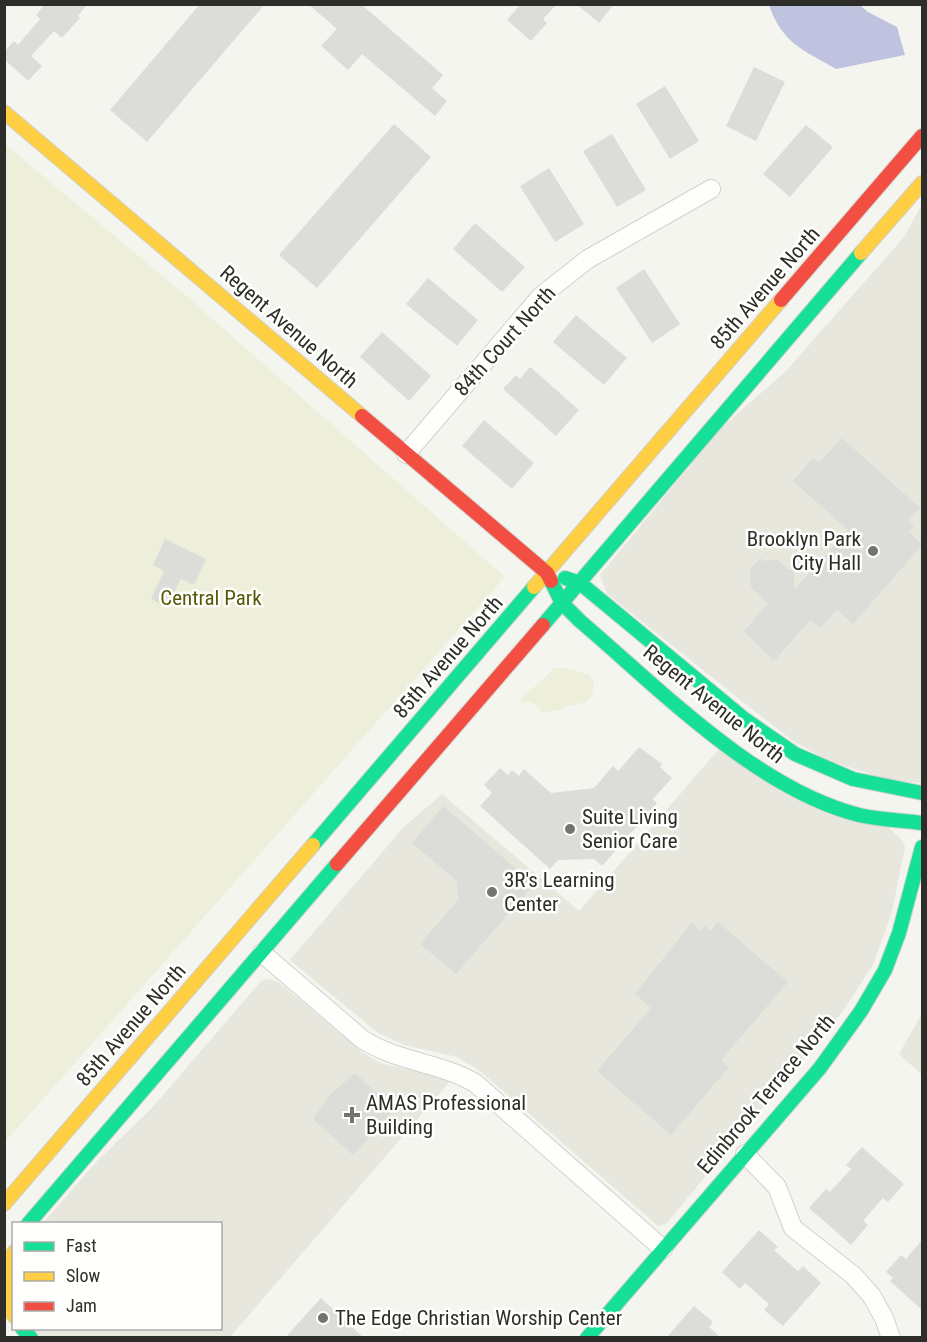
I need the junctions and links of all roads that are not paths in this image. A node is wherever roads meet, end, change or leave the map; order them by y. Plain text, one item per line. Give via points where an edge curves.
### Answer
1 (4, 111) edge
2 (922, 136) edge
3 (922, 183) edge
4 (711, 189) dead end
5 (406, 454) junction
6 (547, 573) junction
7 (580, 583) junction
8 (562, 603) junction
9 (922, 793) edge
10 (922, 823) edge
11 (922, 847) edge
12 (262, 953) junction
13 (124, 1065) junction
14 (745, 1154) junction
15 (4, 1184) edge
16 (4, 1204) edge
17 (30, 1222) edge
18 (663, 1249) junction
19 (12, 1258) edge
20 (12, 1312) edge
21 (16, 1333) edge
22 (31, 1338) edge
23 (587, 1338) edge
24 (891, 1338) edge

1 - 5 main road, Regent Avenue North
2 - 6 main road, 85th Avenue North
3 - 7 main road
4 - 5 street, 84th Court North via 588,259 541,296
5 - 6 main road, Regent Avenue North
6 - 7 main road, Regent Avenue North
6 - 8 main road, Regent Avenue North
6 - 13 main road, 85th Avenue North
7 - 8 main road
7 - 9 main road, Regent Avenue North via 773,742 846,778
8 - 10 main road, Regent Avenue North via 719,739 772,779 807,797 859,815
8 - 12 main road
11 - 14 main road, Edinbrook Terrace North via 909,905 877,986 827,1058
12 - 17 main road
12 - 18 street via 380,1051 457,1072 475,1083
13 - 15 main road via 99,1075
13 - 16 main road, 85th Avenue North
14 - 18 main road, Edinbrook Terrace North
14 - 24 street via 777,1187 793,1228 853,1275 871,1295
18 - 23 main road, Edinbrook Terrace North
19 - 20 main road via 6,1276
21 - 22 main road

